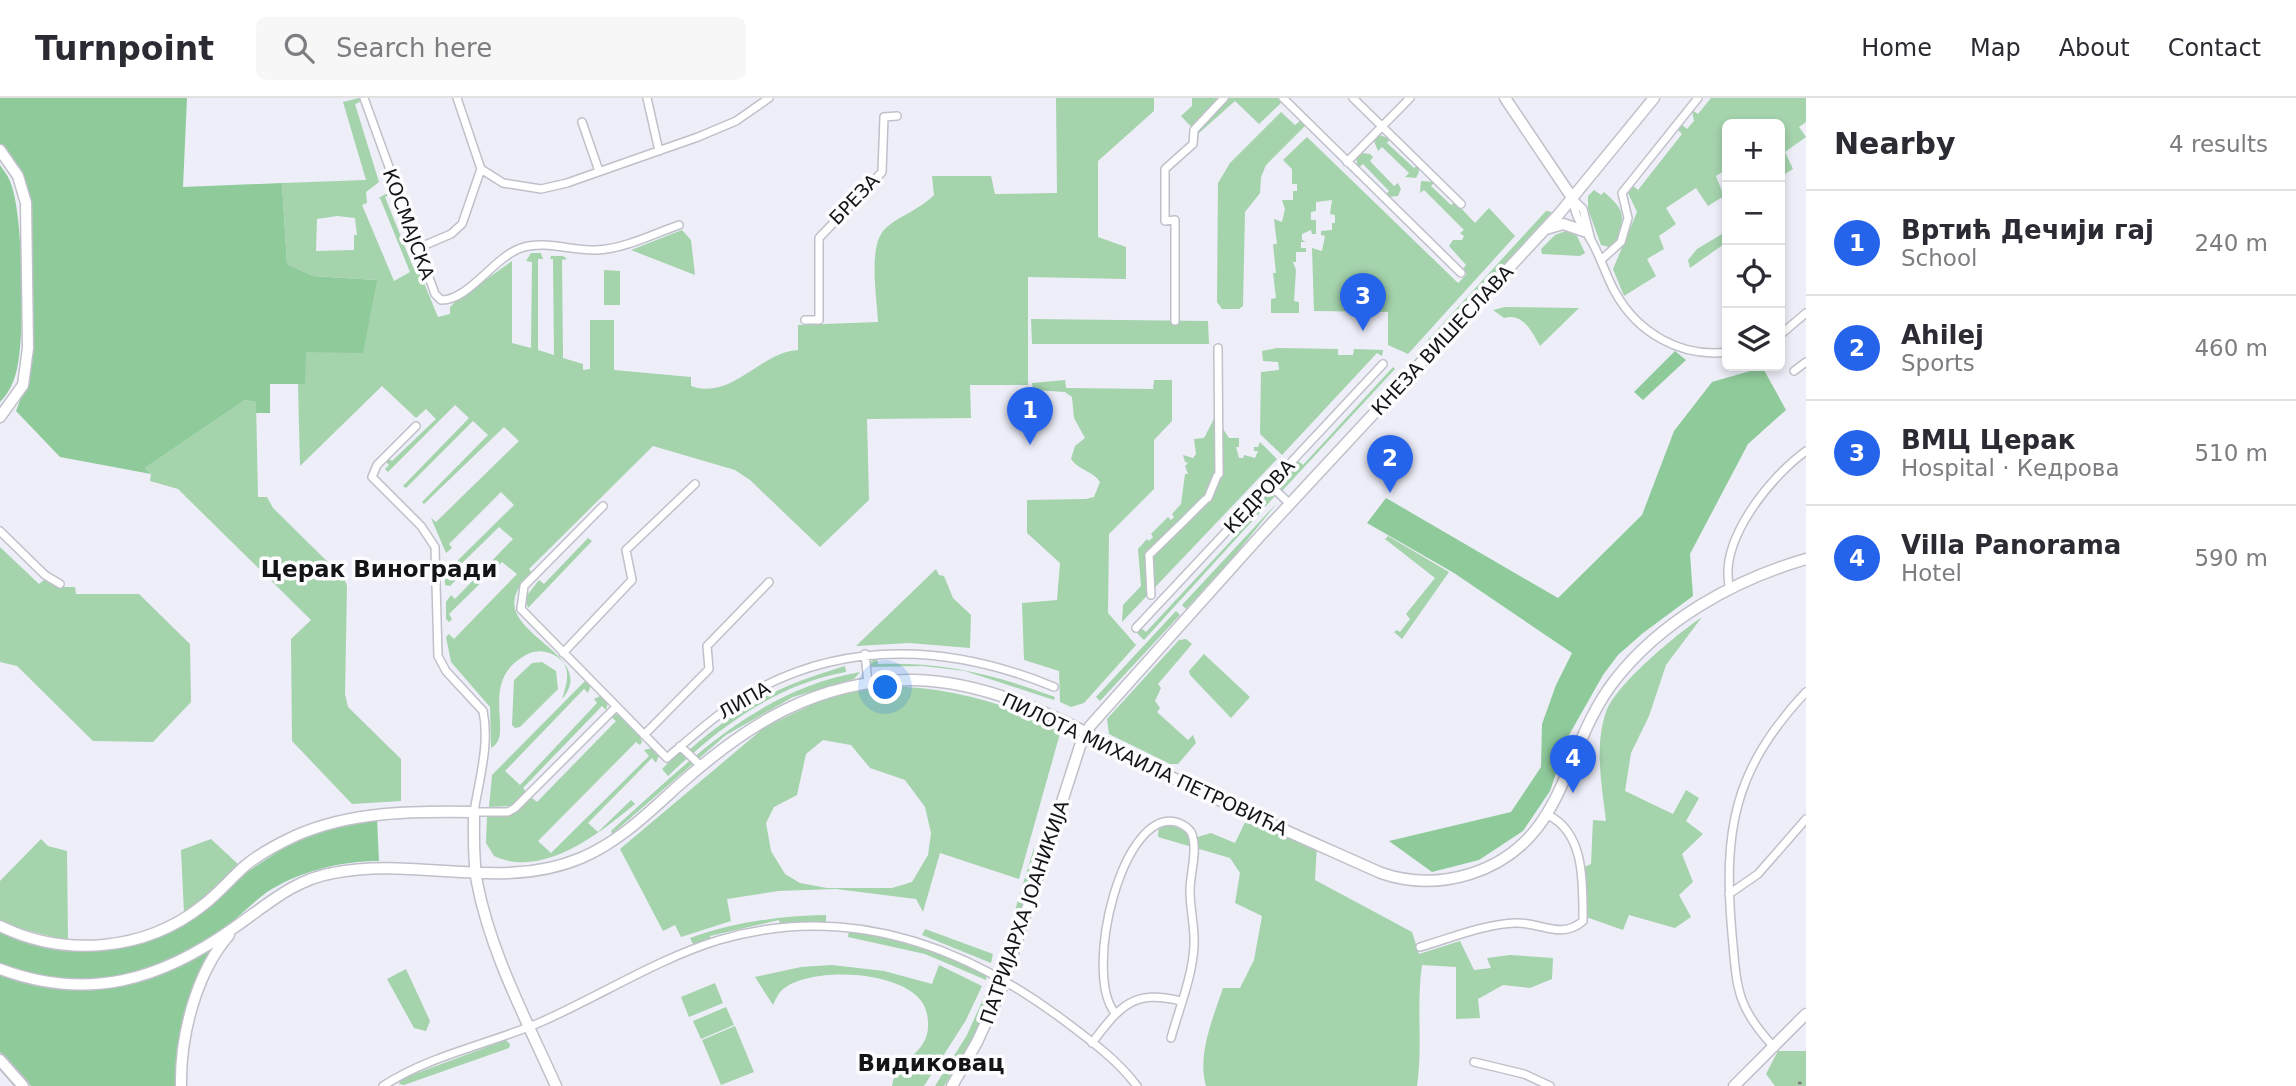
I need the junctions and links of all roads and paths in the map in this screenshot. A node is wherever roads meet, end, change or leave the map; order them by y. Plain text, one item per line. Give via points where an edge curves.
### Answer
1 (364, 98) edge
2 (457, 98) edge
3 (647, 98) edge
4 (769, 98) edge
5 (1224, 98) edge
6 (1283, 98) edge
7 (1353, 98) edge
8 (1410, 98) edge
9 (1505, 98) edge
10 (1654, 98) edge
11 (1698, 98) edge
12 (756, 101) edge
13 (897, 116) dead end
14 (582, 122) dead end
15 (1382, 127) junction
16 (0, 150) edge
17 (659, 151) junction
18 (1347, 162) junction
19 (481, 169) junction
20 (600, 171) junction
21 (1573, 199) junction
22 (1461, 204) dead end
23 (679, 225) dead end
24 (1545, 230) junction
25 (1584, 231) junction
26 (1592, 240) junction
27 (418, 248) junction
28 (1601, 260) junction
29 (1461, 273) dead end
30 (1805, 316) edge
31 (805, 320) dead end
32 (1175, 321) dead end
33 (1785, 331) edge
34 (1218, 348) dead end
35 (1722, 352) edge
36 (1806, 362) edge
37 (1383, 364) dead end
38 (1794, 371) dead end
39 (0, 417) edge
40 (415, 426) dead end
41 (1806, 451) edge
42 (695, 484) dead end
43 (1270, 485) junction
44 (1290, 504) junction
45 (603, 506) dead end
46 (0, 531) edge
47 (1806, 559) edge
48 (769, 582) dead end
49 (61, 584) dead end
50 (1730, 589) junction
51 (1151, 595) dead end
52 (1136, 628) dead end
53 (563, 653) junction
54 (864, 654) junction
55 (868, 683) junction
56 (1054, 687) dead end
57 (1806, 692) edge
58 (616, 707) junction
59 (644, 734) junction
60 (1085, 734) junction
61 (680, 746) junction
62 (700, 765) junction
63 (474, 812) junction
64 (1548, 815) junction
65 (1806, 819) edge
66 (476, 873) junction
67 (1728, 894) junction
68 (0, 926) edge
69 (236, 927) junction
70 (1420, 947) dead end
71 (0, 969) edge
72 (1005, 979) junction
73 (1181, 1001) junction
74 (1115, 1013) junction
75 (1806, 1014) edge
76 (529, 1027) junction
77 (1171, 1038) dead end
78 (1093, 1043) junction
79 (1773, 1046) junction
80 (0, 1060) edge
81 (1474, 1062) dead end
82 (23, 1086) edge
83 (181, 1086) edge
84 (383, 1086) edge
85 (555, 1086) edge
86 (952, 1086) edge
87 (1137, 1086) edge
88 (1550, 1086) edge
89 (1734, 1086) edge

1 - 27 street, КОСМАЈСКА
2 - 19 street
3 - 17 street
4 - 12 street
5 - 32 street via 1195,130 1193,144 1165,169 1165,221 1175,220
6 - 18 street
7 - 15 street
8 - 15 street
9 - 21 main road
10 - 21 main road, КНЕЗА ВИШЕСЛАВА
11 - 28 street via 1622,193 1628,218 1621,242
12 - 17 street via 725,126
13 - 31 street, БРЕЗА via 884,117 882,172 819,238 819,320
14 - 20 street
15 - 18 street
15 - 22 street
16 - 39 main road via 18,176 26,203 29,348 23,385
17 - 20 street
18 - 29 street
19 - 20 street via 515,187 541,189
19 - 27 street via 462,224 451,234
21 - 24 main road, КНЕЗА ВИШЕСЛАВА
21 - 25 street
21 - 26 street via 1583,209
23 - 27 street, КОСМАЈСКА via 597,250 521,248 444,300 435,294
24 - 25 main road via 1563,224
24 - 44 main road, КНЕЗА ВИШЕСЛАВА
25 - 26 street
26 - 28 street
28 - 35 street via 1626,310 1648,331 1685,349
30 - 33 street
34 - 51 street, КЕДРОВА via 1218,475 1206,499 1149,555
36 - 38 street
37 - 43 street, КЕДРОВА
40 - 63 street via 377,465 372,477 421,526 435,547 438,656 484,719
41 - 50 street via 1774,479 1749,515 1730,560
42 - 53 street via 626,550 632,580
43 - 44 street
43 - 52 street, КЕДРОВА
44 - 60 main road, КНЕЗА ВИШЕСЛАВА
45 - 53 street via 521,594 526,616
46 - 49 street via 45,575
47 - 50 main road, ПИЛОТА МИХАИЛА ПЕТРОВИЋА
48 - 59 street, ЛИПА via 706,646 709,668
50 - 64 main road, ПИЛОТА МИХАИЛА ПЕТРОВИЋА via 1660,635 1616,678 1595,710
53 - 58 street
54 - 55 street
54 - 56 street, ЛИПА via 959,657 1015,671
54 - 61 street, ЛИПА via 752,693
55 - 60 main road, ПИЛОТА МИХАИЛА ПЕТРОВИЋА via 916,680 962,685 1021,704
55 - 62 main road, ПИЛОТА МИХАИЛА ПЕТРОВИЋА via 807,700 766,718
57 - 67 street via 1771,734 1743,790 1730,836
58 - 59 street
58 - 63 street via 515,808
59 - 61 street via 667,758
60 - 64 main road, ПИЛОТА МИХАИЛА ПЕТРОВИЋА via 1249,814 1402,879 1444,880 1486,868 1520,847
60 - 72 main road, ПАТРИЈАРХА ЈОАНИКИЈА
61 - 62 street
62 - 66 main road, ПИЛОТА МИХАИЛА ПЕТРОВИЋА via 630,828 598,850 542,870
63 - 66 main road
63 - 68 main road via 369,815 318,826 246,865 188,916 125,942 68,946
64 - 70 street via 1564,824 1574,840 1583,920 1564,931 1507,924
65 - 67 street via 1758,874
66 - 69 main road, ПИЛОТА МИХАИЛА ПЕТРОВИЋА via 375,868 334,872 277,895
66 - 76 main road via 494,937
67 - 79 street via 1741,1000 1753,1024
69 - 71 main road, ПИЛОТА МИХАИЛА ПЕТРОВИЋА via 166,968 117,983 67,984
69 - 83 main road, ПИЛОТА МИХАИЛА ПЕТРОВИЋА via 215,951 204,974 184,1047
72 - 76 street via 917,940 845,927 792,926 717,941
72 - 78 street
72 - 86 main road, ПАТРИЈАРХА ЈОАНИКИЈА via 978,1042
73 - 74 street via 1147,996
73 - 74 street via 1194,947 1190,891 1194,838 1185,825 1168,821 1146,832 1123,870 1109,913 1101,949 1102,971 1106,999
73 - 77 street
74 - 78 street
75 - 79 main road
76 - 84 street
76 - 85 main road
78 - 87 street
79 - 89 main road
80 - 82 main road
81 - 88 street via 1524,1074

